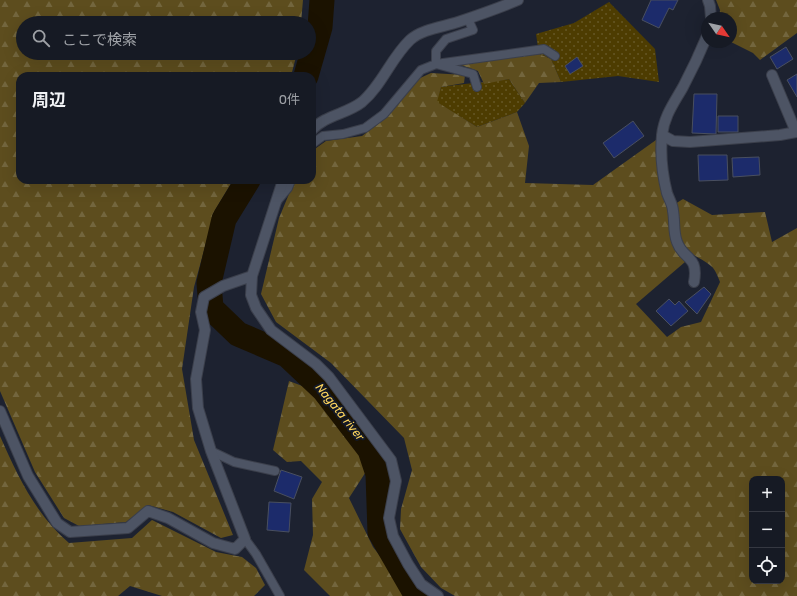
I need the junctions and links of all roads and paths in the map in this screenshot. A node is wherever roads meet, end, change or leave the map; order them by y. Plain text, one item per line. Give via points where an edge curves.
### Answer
1 (518, 0) edge
2 (708, 0) edge
3 (710, 12) edge
4 (468, 19) junction
5 (701, 48) edge
6 (555, 56) dead end
7 (436, 64) junction
8 (772, 75) dead end
9 (477, 87) dead end
10 (316, 127) edge
11 (797, 132) edge
12 (662, 135) junction
13 (316, 141) edge
14 (282, 184) edge
15 (290, 184) edge
16 (274, 205) junction
17 (252, 276) junction
18 (694, 282) dead end
19 (0, 410) edge
20 (211, 451) junction
21 (275, 471) dead end
22 (245, 539) junction
23 (280, 596) edge
24 (438, 596) edge

1 - 4 street
2 - 3 street
4 - 7 lane via 473,30 446,39 436,50
4 - 10 street via 421,33 411,39 367,98 353,109 324,120
5 - 12 street via 683,87 669,109
6 - 7 lane via 544,49
7 - 9 lane via 473,74
7 - 13 lane via 421,70 384,114 365,128 323,136
8 - 11 street
11 - 12 street via 690,142 673,141
12 - 18 street via 662,169 673,209 674,234 677,244 692,260 696,271
14 - 16 street
15 - 16 lane
16 - 17 street
17 - 20 street via 223,286 204,297 201,312 205,330 196,379 198,408
17 - 24 street via 250,296 271,330 329,376 391,460 396,481 389,518 393,536 421,584
19 - 22 street via 28,476 57,523 70,532 128,528 148,511 168,518 213,543 235,549
20 - 21 lane via 234,462
20 - 22 street
22 - 23 lane

